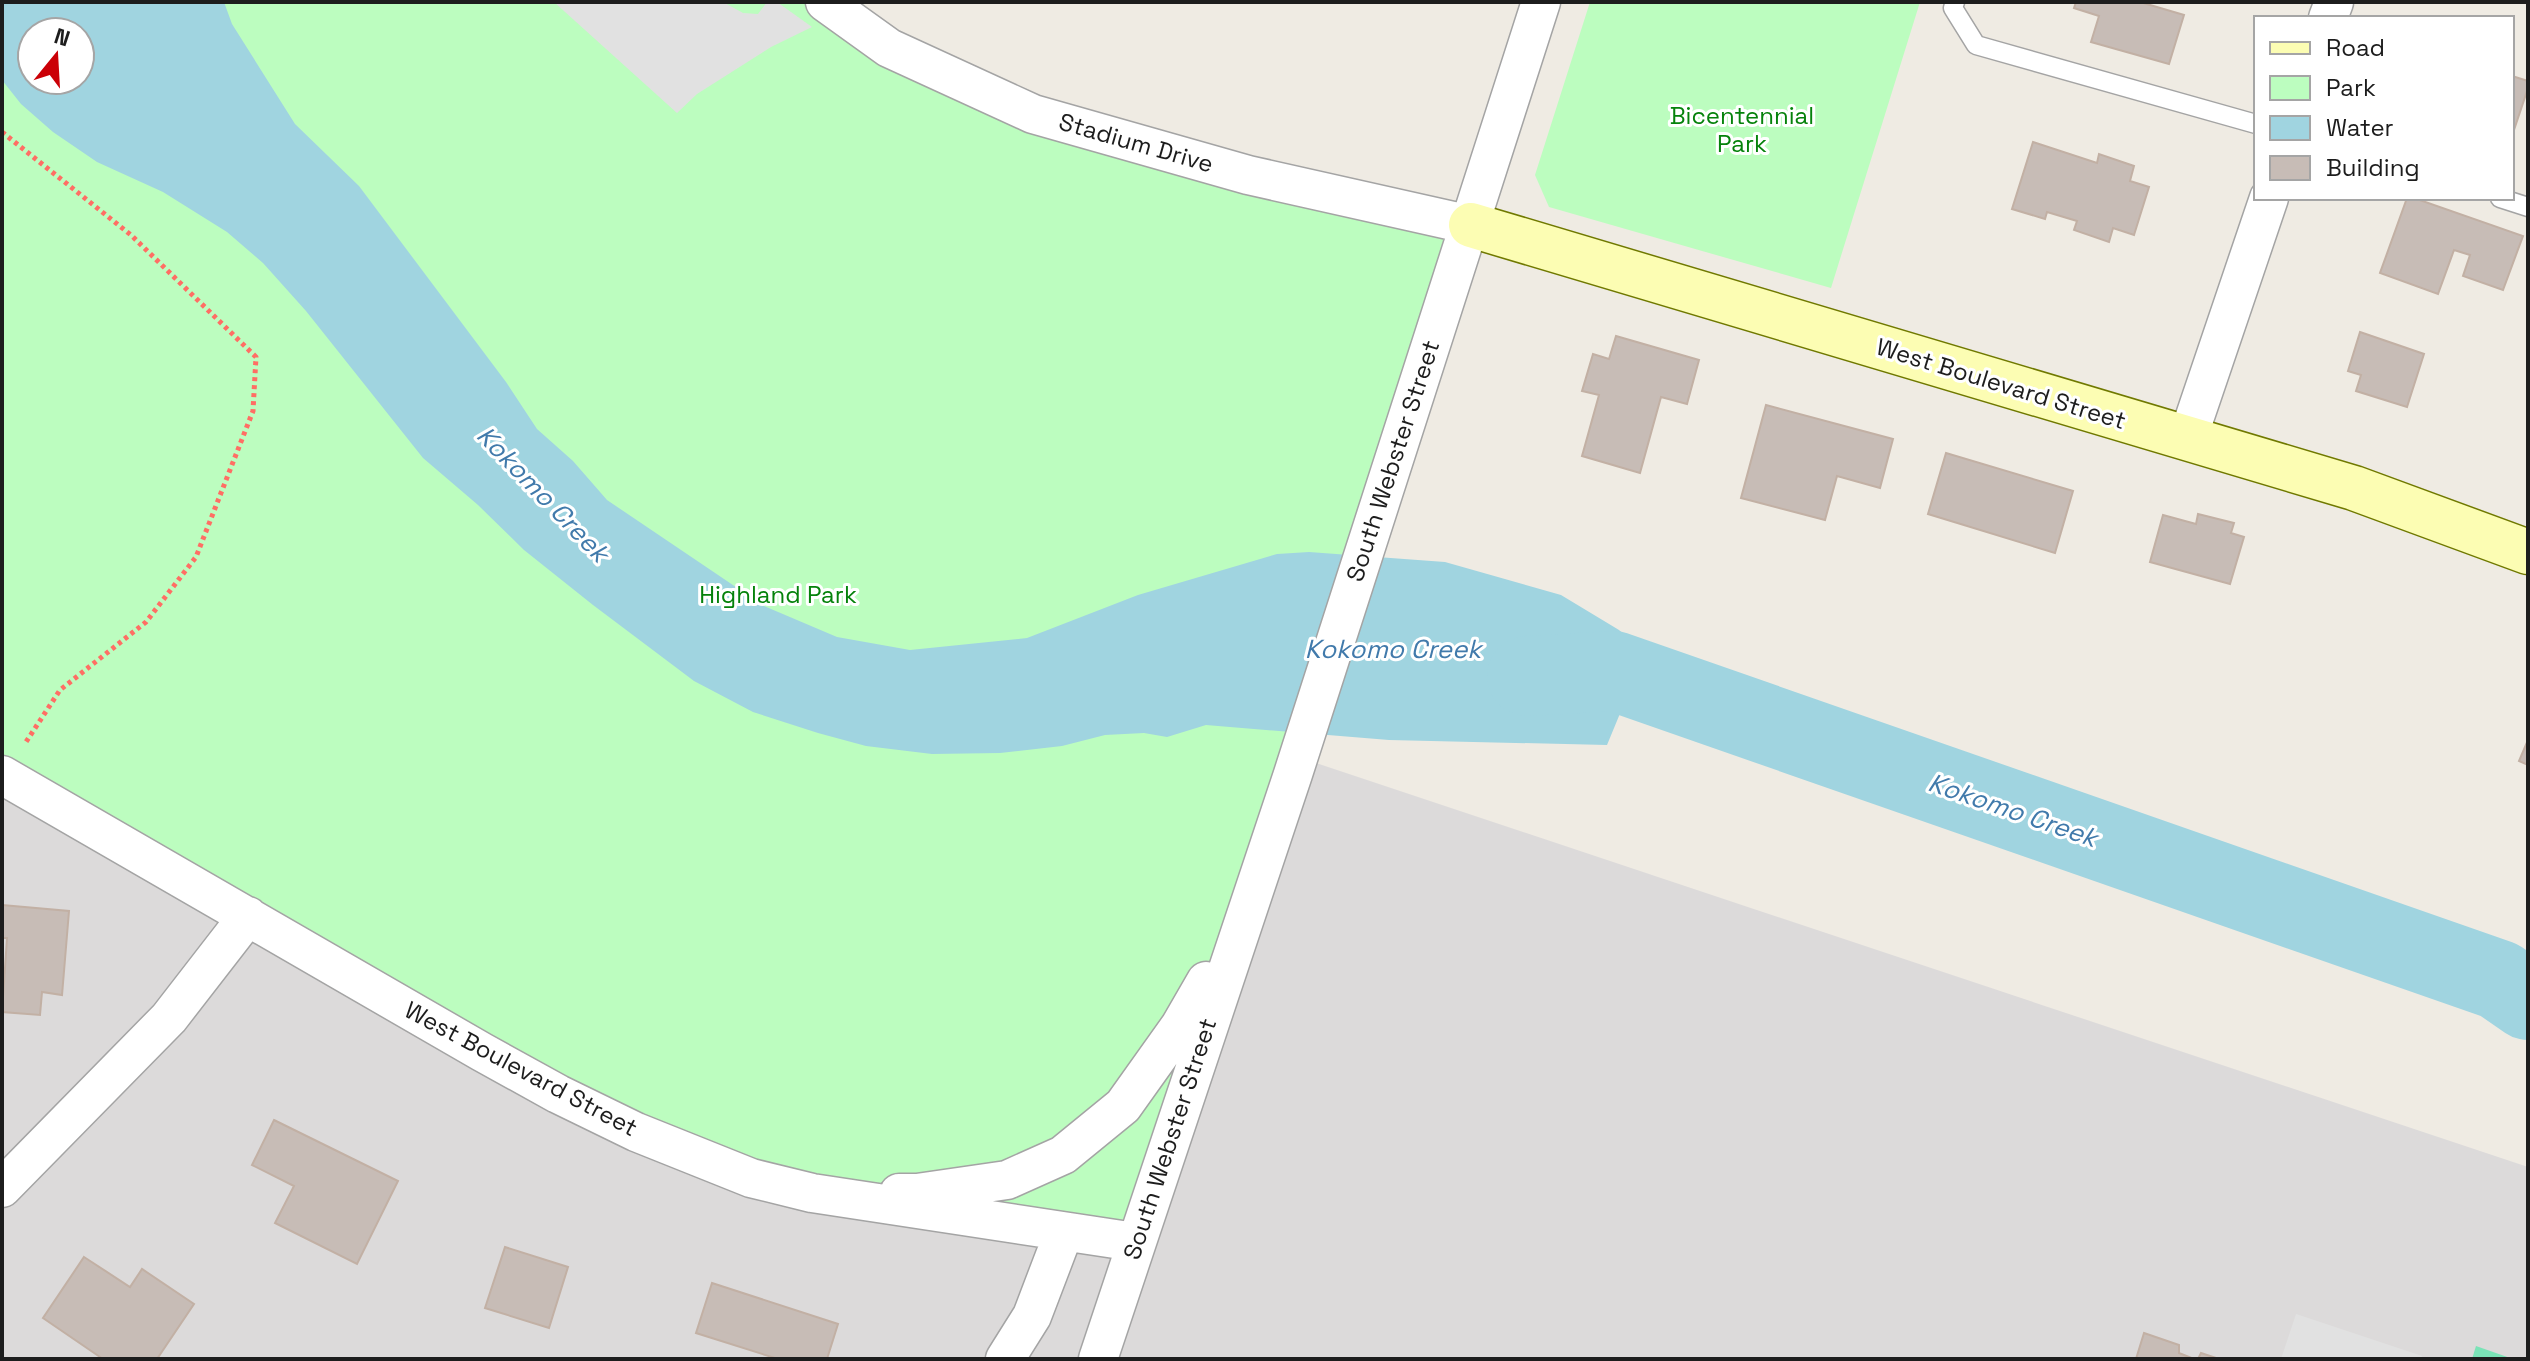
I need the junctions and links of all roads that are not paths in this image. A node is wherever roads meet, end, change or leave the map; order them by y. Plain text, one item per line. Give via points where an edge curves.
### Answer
1 (825, 2) edge
2 (1541, 2) edge
3 (1955, 2) edge
4 (2254, 123) edge
5 (2268, 200) edge
6 (2506, 200) edge
7 (2528, 207) edge
8 (1471, 225) junction
9 (2187, 440) junction
10 (2528, 552) edge
11 (2, 775) edge
12 (248, 916) junction
13 (1244, 919) junction
14 (2, 1188) edge
15 (812, 1193) junction
16 (1064, 1232) junction
17 (1135, 1242) junction
18 (1005, 1359) edge
19 (1098, 1359) edge

1 - 8 street, Stadium Drive via 889,48 1033,114 1248,175
2 - 8 street, South Webster Street
3 - 4 lane via 1953,8 1976,45
5 - 9 street
6 - 7 lane
8 - 9 main road, West Boulevard Street
8 - 13 street, South Webster Street
9 - 10 main road, West Boulevard Street via 2354,488
11 - 12 street, West Boulevard Street
12 - 14 street via 169,1018
12 - 15 street, West Boulevard Street via 558,1094 751,1178
13 - 15 street, South Webster Street via 1180,1026 1123,1106 1063,1155 1007,1180 917,1193
13 - 17 street, South Webster Street
15 - 16 street, West Boulevard Street
16 - 17 street, West Boulevard Street
16 - 18 street via 1032,1316
17 - 19 street, South Webster Street

